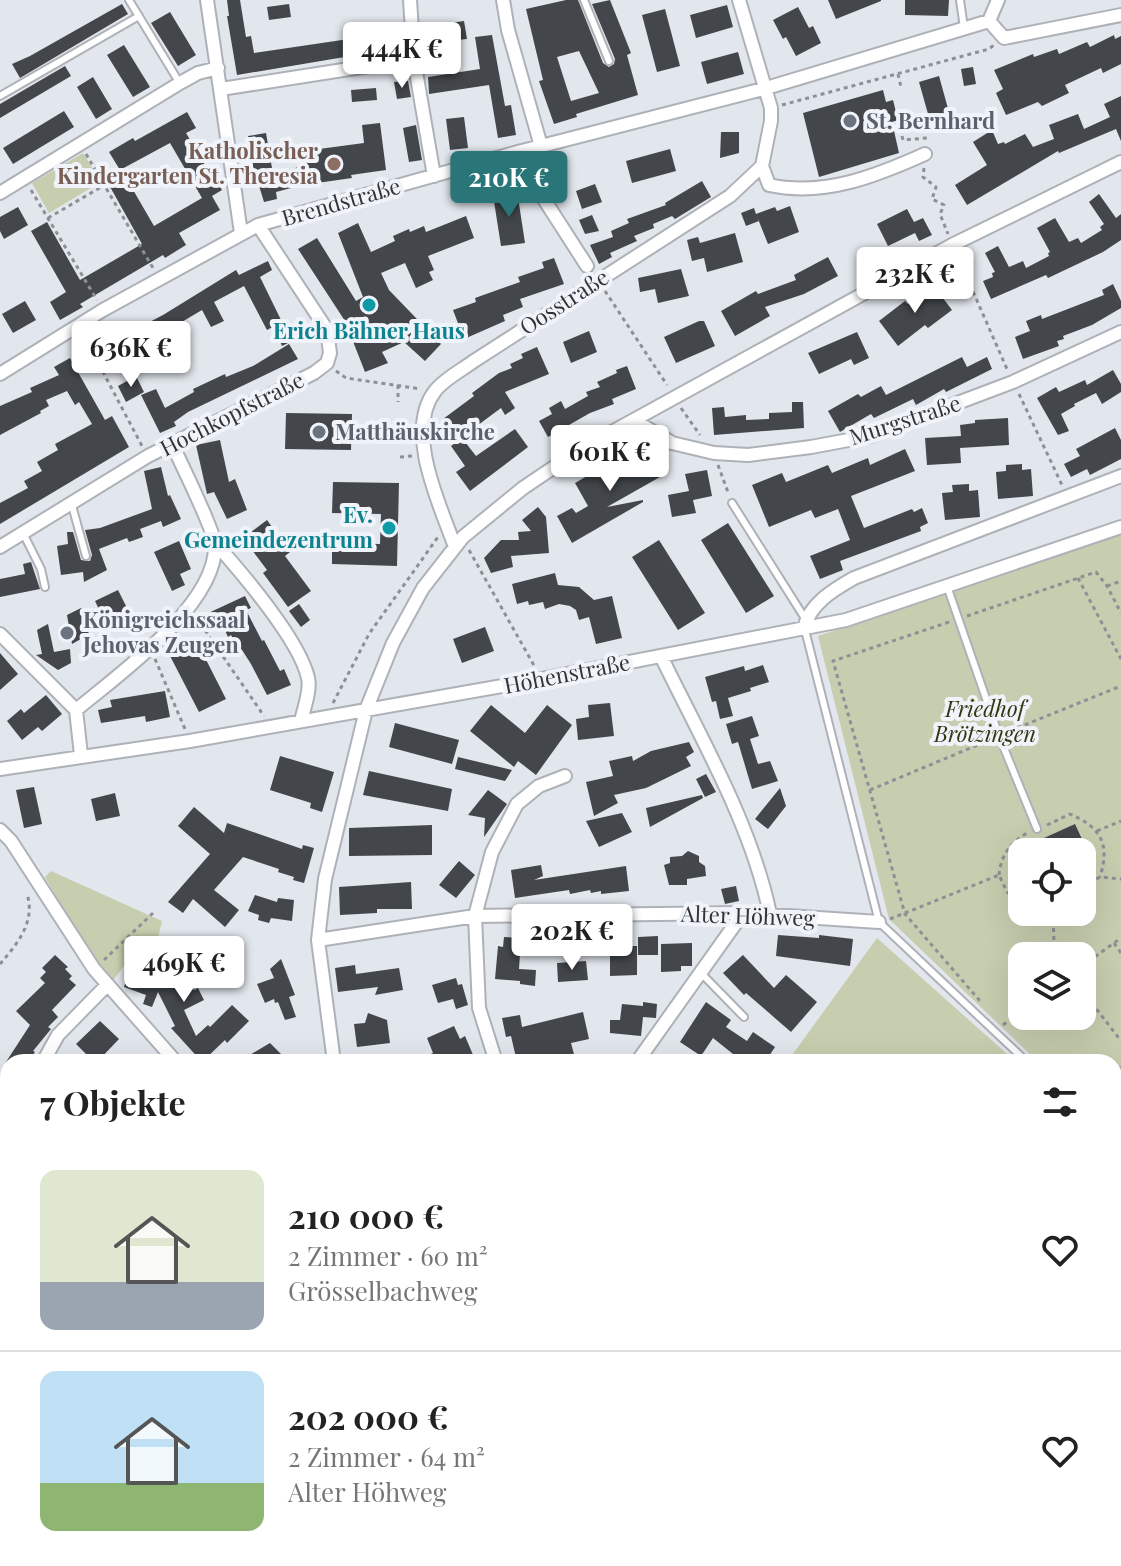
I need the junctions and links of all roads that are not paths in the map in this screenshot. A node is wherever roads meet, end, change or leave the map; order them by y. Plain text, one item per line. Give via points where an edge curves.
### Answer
1 (129, 0) edge
2 (207, 0) edge
3 (410, 0) edge
4 (503, 0) edge
5 (584, 0) edge
6 (739, 0) edge
7 (960, 0) edge
8 (998, 0) edge
9 (1121, 15) edge
10 (139, 16) junction
11 (989, 21) junction
12 (957, 35) junction
13 (452, 53) dead end
14 (414, 60) junction
15 (609, 61) dead end
16 (218, 68) junction
17 (180, 83) junction
18 (221, 89) junction
19 (763, 89) junction
20 (0, 96) edge
21 (541, 146) junction
22 (518, 152) junction
23 (925, 154) road end
24 (1121, 162) edge
25 (762, 166) junction
26 (434, 176) junction
27 (0, 193) edge
28 (258, 225) junction
29 (241, 233) junction
30 (587, 266) dead end
31 (1121, 332) edge
32 (1, 370) edge
33 (635, 421) junction
34 (172, 444) junction
35 (1121, 476) edge
36 (71, 502) junction
37 (732, 503) road end
38 (1121, 527) edge
39 (22, 531) junction
40 (216, 544) junction
41 (0, 547) edge
42 (455, 547) junction
43 (86, 556) dead end
44 (947, 586) junction
45 (45, 587) dead end
46 (805, 624) junction
47 (0, 634) edge
48 (661, 656) junction
49 (76, 710) junction
50 (366, 710) junction
51 (301, 721) junction
52 (81, 755) junction
53 (0, 769) edge
54 (565, 776) dead end
55 (1037, 829) road end
56 (0, 830) edge
57 (743, 913) junction
58 (770, 914) junction
59 (475, 916) junction
60 (879, 922) junction
61 (318, 940) junction
62 (701, 973) junction
63 (107, 985) junction
64 (744, 1017) dead end
65 (47, 1054) edge
66 (169, 1054) edge
67 (333, 1054) edge
68 (493, 1054) edge
69 (643, 1054) edge
70 (1019, 1054) edge

1 - 10 lane
2 - 16 street
3 - 14 street
4 - 21 street
5 - 15 lane
6 - 19 street
7 - 12 lane
8 - 11 street
9 - 11 street via 1004,38
10 - 17 lane
10 - 20 lane
11 - 12 street, Brendstraße
12 - 19 street, Brendstraße
13 - 14 street
14 - 18 street
14 - 26 street
16 - 17 street
16 - 18 street
17 - 27 street
18 - 29 street
19 - 21 street, Brendstraße
19 - 25 street via 771,121
21 - 22 street, Brendstraße
22 - 26 street, Brendstraße
22 - 30 street
23 - 25 street via 842,185 791,190 769,185
24 - 33 street via 952,245
25 - 42 street, Oosstraße via 730,196 435,391 423,415 422,438
26 - 28 street, Brendstraße
28 - 29 street, Brendstraße
28 - 34 street, Hochkopfstraße via 327,330 327,363
29 - 32 street, Brendstraße
31 - 33 street, Murgstraße via 1013,382 870,436 811,447 748,455 714,453 672,443
33 - 42 street via 523,488
34 - 36 street, Hochkopfstraße
34 - 40 street
35 - 46 street via 854,578 827,594
36 - 39 street, Hochkopfstraße
36 - 43 lane
37 - 46 lane
38 - 44 street, Höhenstraße
39 - 41 street, Hochkopfstraße
39 - 45 lane
40 - 49 street via 209,574 189,607 150,648
40 - 51 street via 300,655 310,681
42 - 50 street via 423,588
44 - 46 street, Höhenstraße via 846,620
44 - 55 lane
46 - 48 street, Höhenstraße
46 - 60 lane
47 - 49 street
48 - 50 street, Höhenstraße
48 - 58 street via 729,797 761,873
49 - 52 street
50 - 51 street, Höhenstraße
50 - 61 street via 325,879
51 - 52 street, Höhenstraße
52 - 53 street, Höhenstraße
54 - 59 street via 539,786 517,804 492,852
56 - 63 street
57 - 58 street, Alter Höhweg
57 - 59 street, Alter Höhweg
57 - 62 street
58 - 60 street, Alter Höhweg
59 - 61 street, Alter Höhweg
59 - 68 street via 479,1008
60 - 70 lane
61 - 67 street
62 - 64 lane
62 - 69 street
63 - 65 street via 58,1035
63 - 66 street

